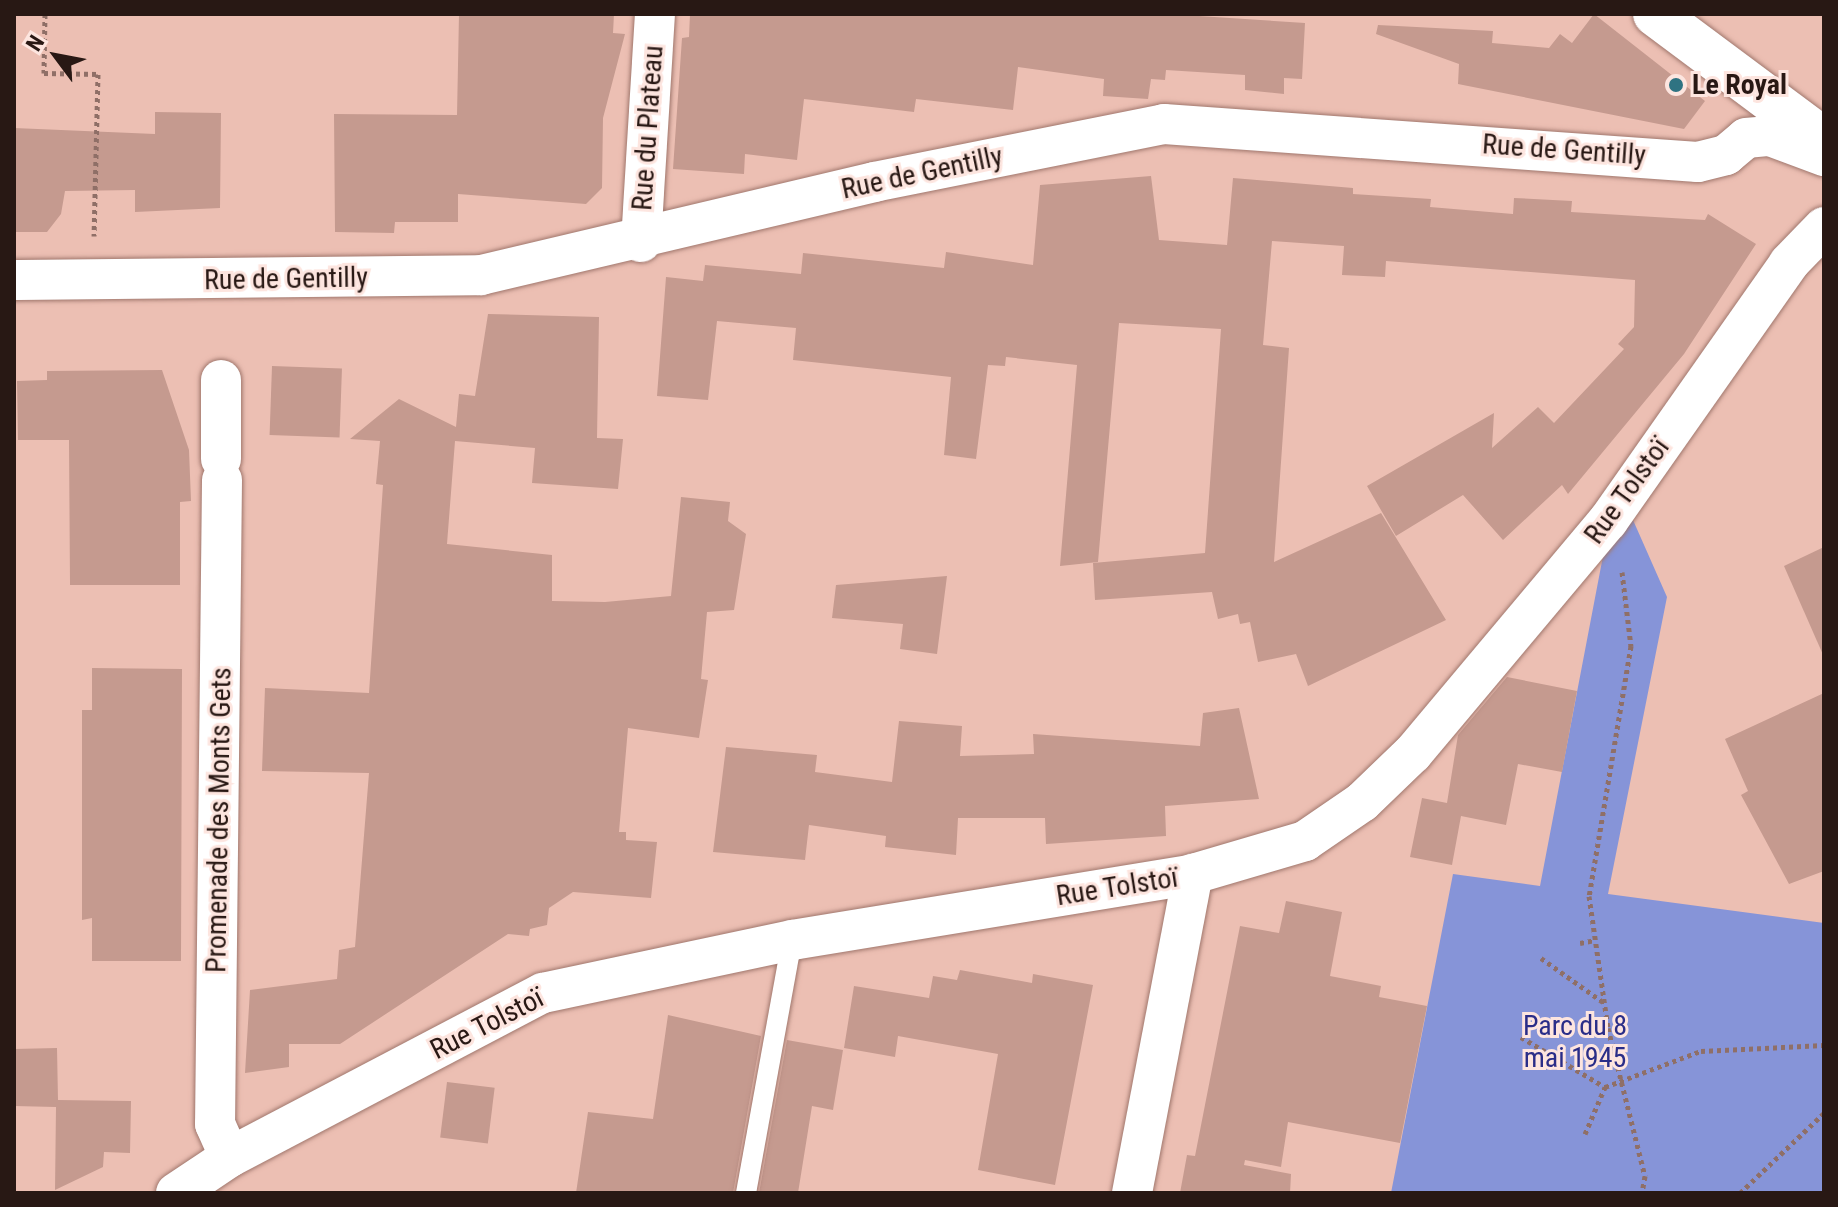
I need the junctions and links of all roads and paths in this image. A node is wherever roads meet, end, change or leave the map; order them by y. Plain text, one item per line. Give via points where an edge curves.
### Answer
1 (45, 14) edge
2 (655, 14) edge
3 (1655, 14) edge
4 (1824, 140) edge
5 (1824, 156) edge
6 (95, 190) dead end
7 (1824, 227) edge
8 (641, 242) junction
9 (14, 280) edge
10 (221, 380) dead end
11 (1608, 521) junction
12 (1193, 874) junction
13 (792, 940) junction
14 (1595, 940) junction
15 (1580, 943) dead end
16 (1541, 958) dead end
17 (1604, 1002) junction
18 (1521, 1037) dead end
19 (1824, 1045) edge
20 (1624, 1083) junction
21 (1605, 1087) junction
22 (1824, 1113) edge
23 (1585, 1134) dead end
24 (230, 1157) junction
25 (176, 1193) edge
26 (746, 1193) edge
27 (1132, 1193) edge
28 (1642, 1193) edge
29 (1740, 1193) edge

1 - 6 path via 44,73 98,74
2 - 8 street, Rue du Plateau
3 - 4 street
5 - 8 street, Rue de Gentilly via 1770,136 1746,138 1726,155 1698,162 1164,124 874,182
7 - 11 street, Rue Tolstoï via 1789,263
8 - 9 street, Rue de Gentilly via 481,275
10 - 24 street, Promenade des Monts Gets via 215,1124
11 - 12 street, Rue Tolstoï via 1413,753 1362,802 1305,841
11 - 14 path via 1618,539 1631,646 1589,896
12 - 13 street, Rue Tolstoï
12 - 27 street
13 - 24 street, Rue Tolstoï via 543,993
13 - 26 lane
14 - 15 path
14 - 17 path
16 - 17 path
17 - 20 path
18 - 21 path
19 - 20 path via 1701,1051
20 - 21 path
20 - 28 path via 1645,1176
21 - 23 path
22 - 29 path
24 - 25 street, Rue Tolstoï

